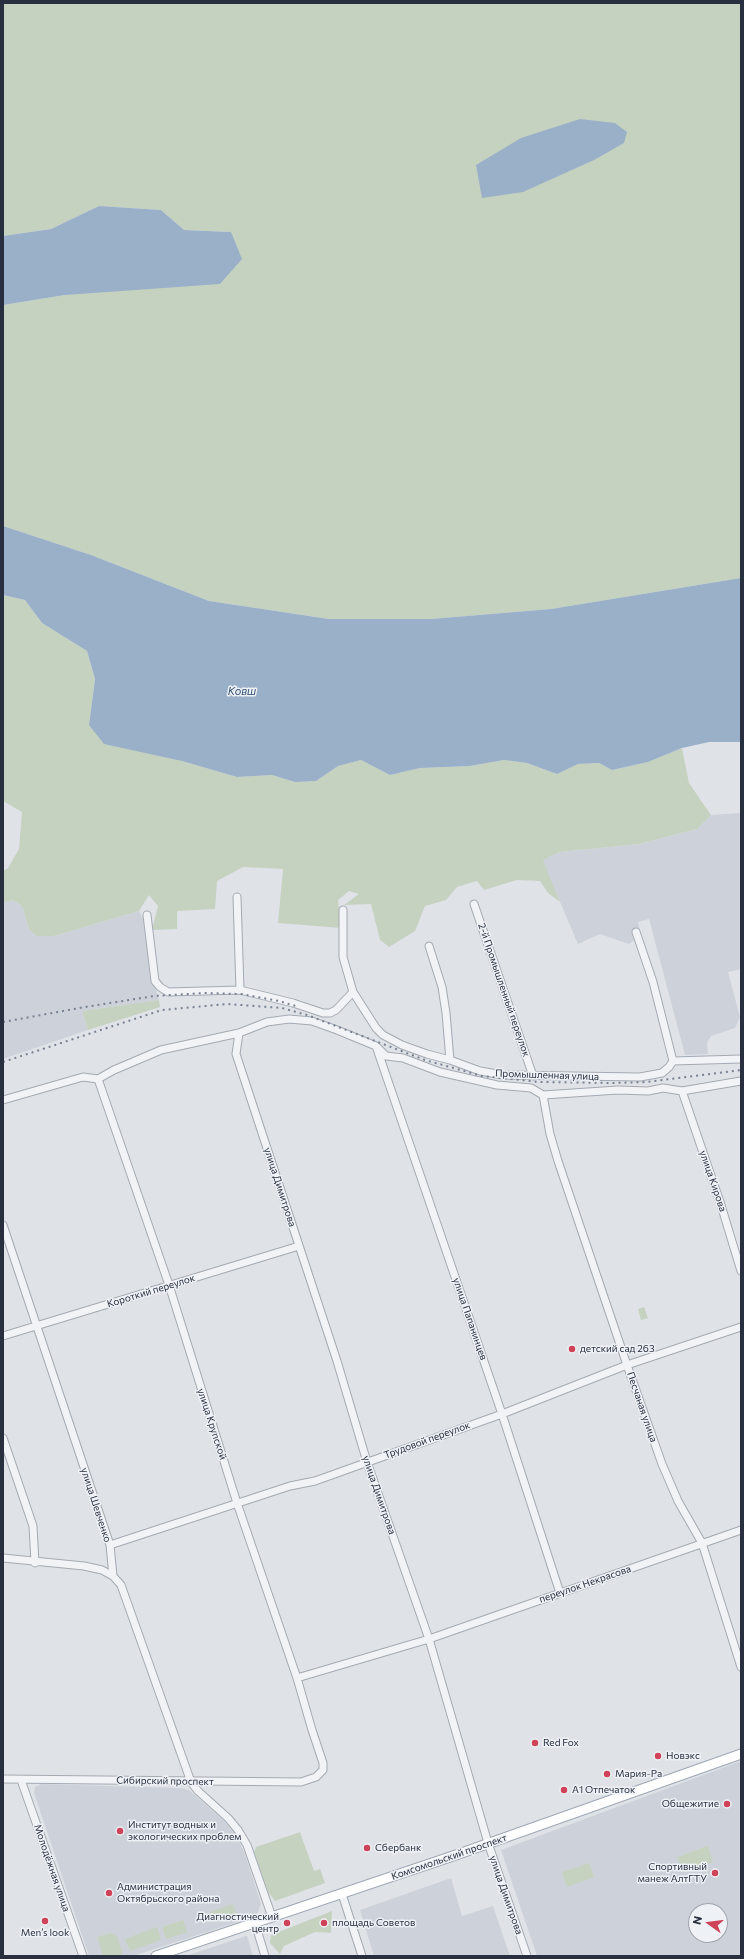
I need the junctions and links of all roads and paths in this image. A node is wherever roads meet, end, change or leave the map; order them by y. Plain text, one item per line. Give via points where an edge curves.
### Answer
1 (238, 897) dead end
2 (474, 904) dead end
3 (343, 910) dead end
4 (147, 915) dead end
5 (636, 932) dead end
6 (429, 946) dead end
7 (240, 990) junction
8 (353, 992) junction
9 (239, 1034) junction
10 (376, 1046) junction
11 (741, 1059) edge
12 (450, 1060) junction
13 (673, 1060) junction
14 (533, 1076) junction
15 (98, 1079) junction
16 (741, 1082) edge
17 (682, 1091) junction
18 (543, 1095) junction
19 (3, 1100) edge
20 (3, 1225) edge
21 (299, 1246) junction
22 (741, 1271) edge
23 (169, 1285) junction
24 (38, 1326) junction
25 (741, 1327) edge
26 (3, 1336) edge
27 (627, 1365) junction
28 (502, 1414) junction
29 (3, 1438) edge
30 (367, 1462) junction
31 (237, 1503) junction
32 (741, 1530) edge
33 (702, 1543) junction
34 (110, 1546) junction
35 (3, 1558) edge
36 (35, 1563) junction
37 (113, 1576) junction
38 (560, 1593) junction
39 (429, 1639) junction
40 (741, 1667) edge
41 (297, 1678) junction
42 (741, 1754) edge
43 (323, 1770) joint
44 (3, 1779) edge
45 (21, 1780) junction
46 (190, 1782) junction
47 (488, 1844) junction
48 (342, 1894) junction
49 (272, 1917) junction
50 (255, 1923) junction
51 (83, 1956) edge
52 (156, 1956) edge
53 (266, 1956) edge
54 (362, 1956) edge
55 (527, 1956) edge

1 - 7 street
2 - 14 street, 2-й Промышленный переулок
3 - 8 street, Промышленная улица via 343,957
4 - 7 street via 155,981 160,987 168,992
5 - 13 street via 653,982
6 - 12 street via 442,987
7 - 8 street via 323,1013 336,1010
8 - 12 street, Промышленная улица via 383,1035 402,1045
9 - 10 street, Промышленная улица via 267,1022 302,1019
9 - 15 street, Промышленная улица via 161,1050
9 - 21 street, улица Димитрова via 236,1054
10 - 18 street, Промышленная улица via 386,1056 403,1058 440,1072 491,1084 531,1088
10 - 28 street, улица Папанинцев
11 - 13 street
12 - 14 street, Промышленная улица via 480,1071
13 - 14 street, Промышленная улица via 669,1068 662,1073 640,1077
15 - 19 street via 83,1077
15 - 23 street, улица Крупской
16 - 17 street
17 - 18 street via 663,1088 648,1091 618,1090
17 - 22 street, улица Кирова via 722,1205
18 - 27 street, Песчаная улица via 558,1161
20 - 24 street, улица Шевченко
21 - 23 street, Короткий переулок
21 - 30 street, улица Димитрова
23 - 24 street, Короткий переулок
23 - 31 street, улица Крупской
24 - 26 street, Короткий переулок
24 - 34 street, улица Шевченко
25 - 27 street, Трудовой переулок
27 - 28 street, Трудовой переулок
27 - 33 street, Песчаная улица via 662,1464 678,1501
28 - 30 street, Трудовой переулок
28 - 38 street, улица Папанинцев
29 - 36 street via 33,1526
30 - 31 street, Трудовой переулок via 315,1481
30 - 39 street, улица Димитрова
31 - 34 street, Трудовой переулок
31 - 41 street, улица Крупской
32 - 33 street, переулок Некрасова
33 - 38 street, переулок Некрасова
33 - 40 street, Песчаная улица
34 - 37 street, улица Шевченко
35 - 36 street
36 - 37 street via 84,1566 102,1570
37 - 46 street, улица Шевченко via 121,1585 127,1599
38 - 39 street, переулок Некрасова
39 - 41 street, переулок Некрасова
39 - 47 street, улица Димитрова
41 - 43 street, улица Крупской
42 - 47 main road, Комсомольский проспект
43 - 46 street, Сибирский проспект via 316,1777 301,1782
44 - 45 street, Сибирский проспект
45 - 46 street, Сибирский проспект
45 - 51 street, Молодёжная улица
46 - 49 street via 238,1830
47 - 48 main road, Комсомольский проспект
47 - 55 street, улица Димитрова
48 - 49 main road, Комсомольский проспект
48 - 54 street
49 - 50 main road, Комсомольский проспект
50 - 52 main road, Комсомольский проспект
50 - 53 street

